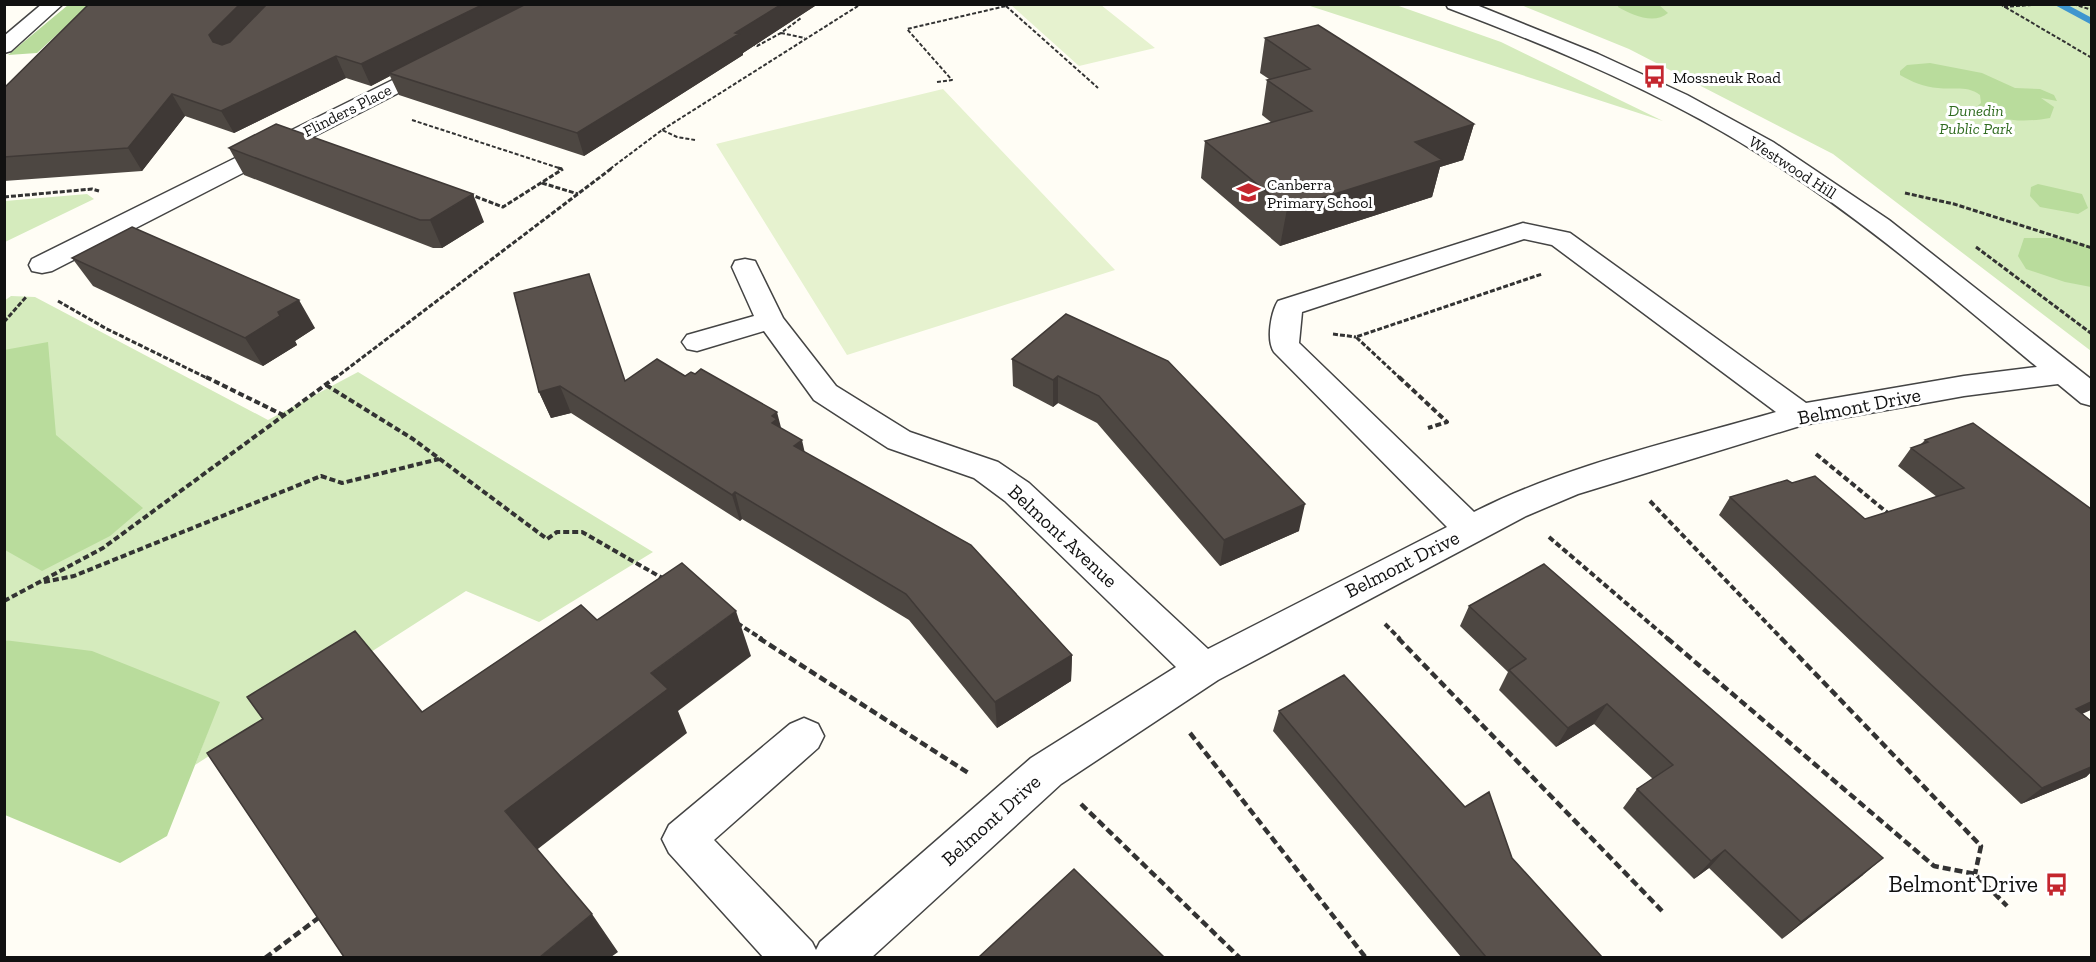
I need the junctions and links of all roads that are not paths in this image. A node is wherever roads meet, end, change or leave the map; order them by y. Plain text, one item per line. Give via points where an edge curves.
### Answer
1 (54, 4) edge
2 (1455, 4) edge
3 (4, 47) edge
4 (452, 57) edge
5 (42, 265) dead end
6 (745, 267) dead end
7 (770, 320) junction
8 (697, 342) dead end
9 (2063, 374) junction
10 (2091, 396) edge
11 (1790, 418) junction
12 (1470, 529) junction
13 (1204, 669) junction
14 (804, 736) dead end
15 (796, 957) edge
16 (836, 957) edge

1 - 3 street
2 - 9 street, Westwood Hill via 1585,54 1677,98 1805,173 1908,247
4 - 5 street, Flinders Place
6 - 7 street, Belmont Avenue
7 - 8 street
7 - 13 street, Belmont Avenue via 825,393 899,440 986,470 1017,492
9 - 10 street, Westwood Hill
9 - 11 street, Belmont Drive via 1964,386
11 - 12 street, Belmont Drive via 1566,486
11 - 12 street via 1561,239 1523,231 1288,307 1284,345
12 - 13 street, Belmont Drive
13 - 16 street, Belmont Drive via 1046,771
14 - 15 street via 684,839

